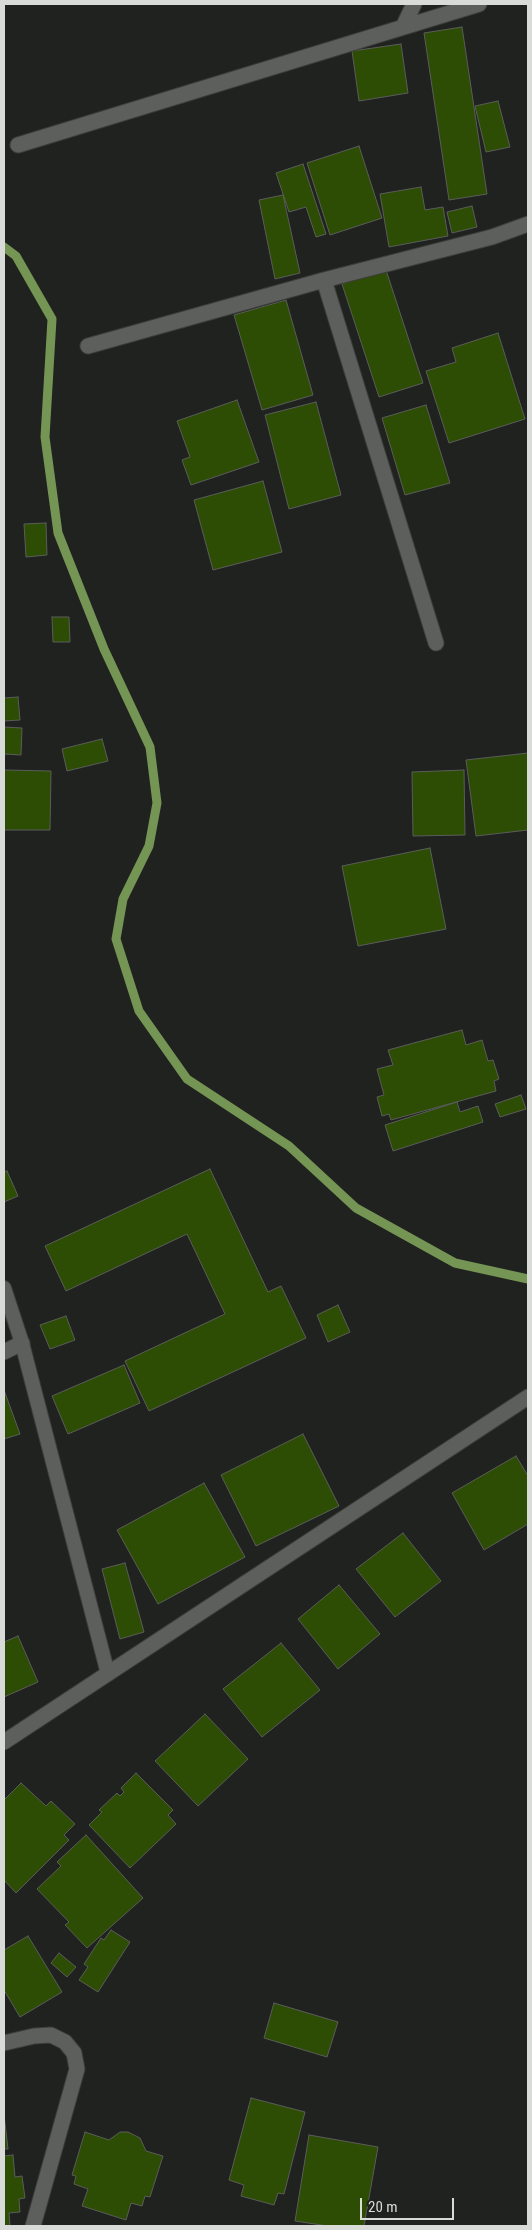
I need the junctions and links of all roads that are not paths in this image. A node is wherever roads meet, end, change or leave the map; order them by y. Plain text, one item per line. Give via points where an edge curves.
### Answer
1 (414, 4) edge
2 (479, 4) edge
3 (403, 27) junction
4 (18, 145) dead end
5 (528, 224) edge
6 (324, 280) junction
7 (88, 346) dead end
8 (436, 644) dead end
9 (4, 1288) edge
10 (22, 1343) junction
11 (4, 1352) edge
12 (528, 1397) edge
13 (108, 1674) junction
14 (4, 1742) edge
15 (4, 2043) edge
16 (33, 2226) edge

1 - 3 street
2 - 3 street
3 - 4 street
5 - 6 street via 492,237
6 - 7 street
6 - 8 street
9 - 10 lane
10 - 11 street
10 - 13 lane
12 - 13 street
13 - 14 street
15 - 16 street via 50,2035 65,2042 74,2053 77,2069

